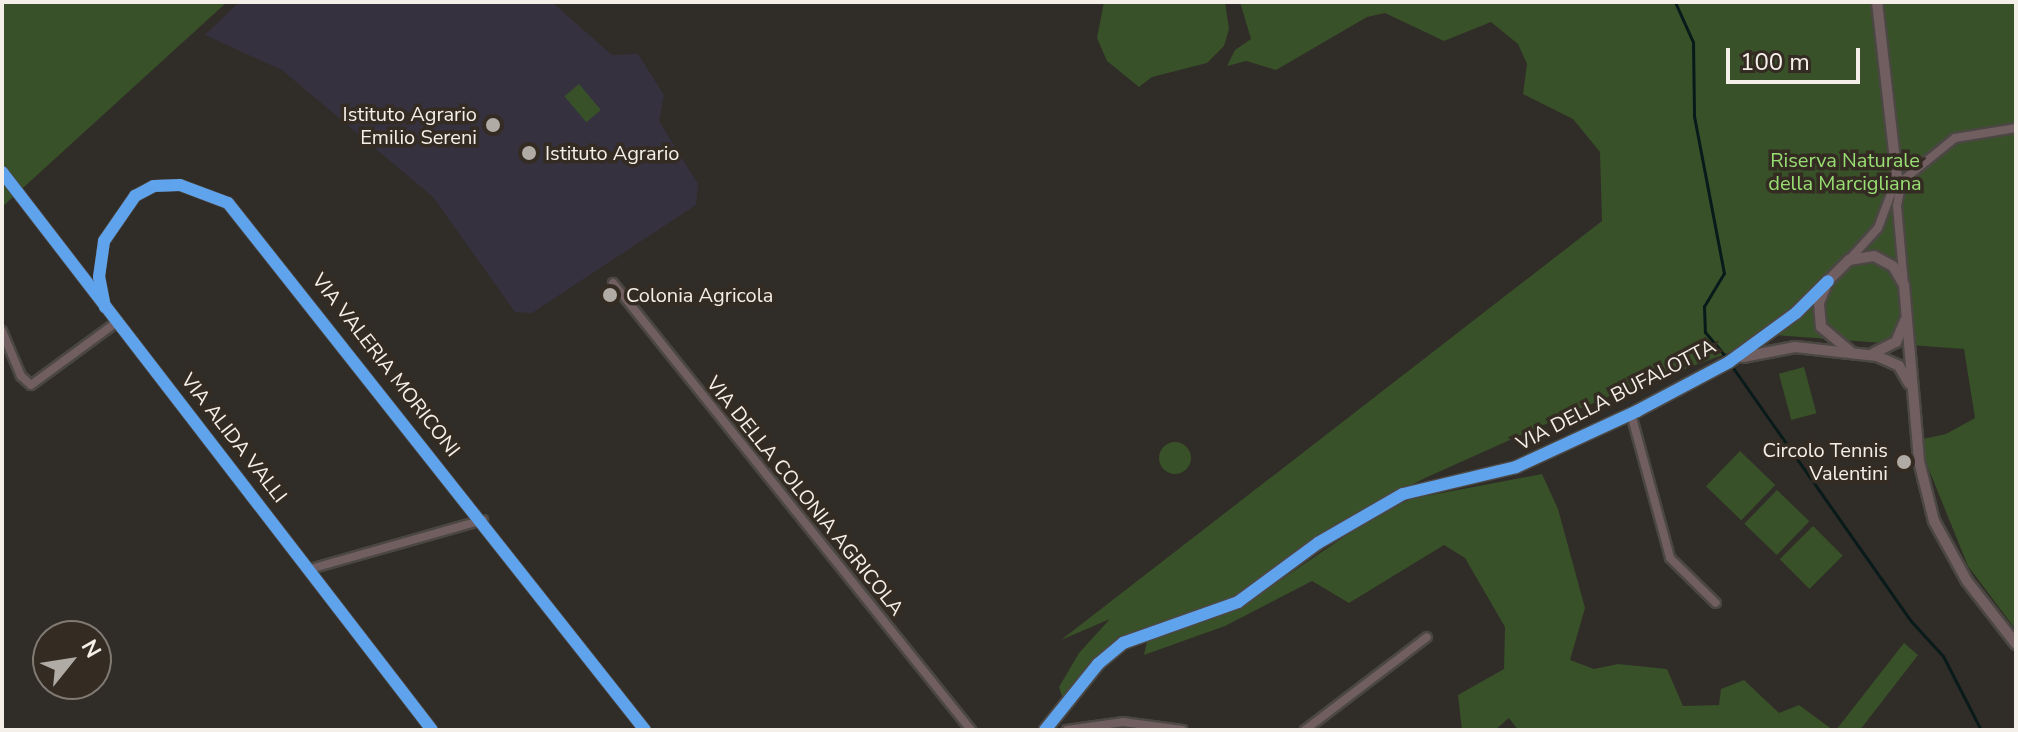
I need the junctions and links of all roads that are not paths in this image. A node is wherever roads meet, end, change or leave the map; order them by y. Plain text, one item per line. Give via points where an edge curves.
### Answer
1 (1877, 2) edge
2 (2016, 128) edge
3 (2, 172) edge
4 (1900, 180) junction
5 (1849, 260) junction
6 (1828, 281) junction
7 (613, 283) dead end
8 (1904, 285) junction
9 (105, 307) junction
10 (1906, 316) junction
11 (117, 322) junction
12 (2, 331) edge
13 (1851, 352) junction
14 (1866, 354) junction
15 (1729, 362) junction
16 (1912, 392) junction
17 (1631, 414) junction
18 (483, 520) junction
19 (310, 569) junction
20 (1716, 603) dead end
21 (1427, 637) dead end
22 (2016, 644) edge
23 (432, 730) edge
24 (645, 730) edge
25 (971, 730) edge
26 (1045, 730) edge
27 (1067, 730) edge
28 (1182, 730) edge
29 (1305, 730) edge

1 - 4 street
2 - 4 street via 1955,138
3 - 9 street, VIA ALIDA VALLI
4 - 5 street via 1878,228
4 - 8 street
5 - 6 street
5 - 8 street via 1882,258 1897,270
6 - 13 street via 1819,303 1819,322 1832,340
6 - 15 street, VIA DELLA BUFALOTTA via 1796,313
7 - 25 street, VIA DELLA COLONIA AGRICOLA
8 - 10 street
9 - 11 street, VIA ALIDA VALLI
9 - 18 street, VIA VALERIA MORICONI via 101,253 126,204 145,190 166,184 194,187 220,198 244,217
10 - 14 street via 1896,342
10 - 16 street
11 - 12 street via 31,385 21,376
11 - 19 street, VIA ALIDA VALLI
13 - 14 street, VIA DELLA BUFALOTTA
13 - 15 street, VIA DELLA BUFALOTTA via 1781,348
14 - 16 street, VIA DELLA BUFALOTTA via 1899,366
15 - 17 street, VIA DELLA BUFALOTTA
16 - 22 street via 1922,477 1936,528 1967,581
17 - 20 street via 1670,558
17 - 26 street, VIA DELLA BUFALOTTA via 1516,467 1403,494 1318,543 1238,602 1123,643 1098,664
18 - 19 street
18 - 24 street, VIA VALERIA MORICONI
19 - 23 street, VIA ALIDA VALLI
21 - 29 street
27 - 28 street via 1123,722

